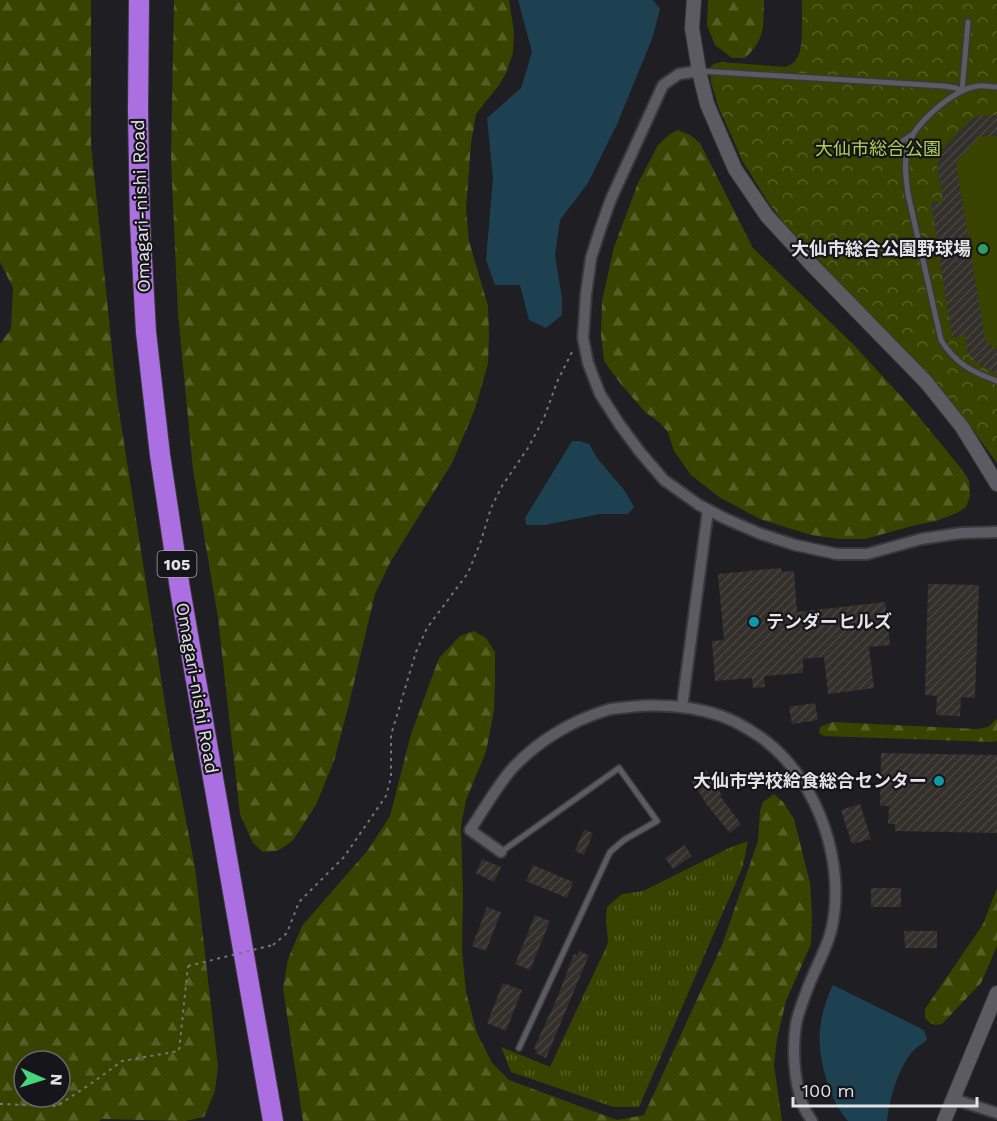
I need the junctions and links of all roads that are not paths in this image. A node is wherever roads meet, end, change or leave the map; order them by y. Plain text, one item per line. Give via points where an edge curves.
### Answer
1 (139, 0) edge
2 (694, 0) edge
3 (968, 22) dead end
4 (699, 71) junction
5 (997, 87) edge
6 (962, 91) junction
7 (914, 133) junction
8 (892, 147) dead end
9 (997, 381) edge
10 (997, 484) edge
11 (708, 510) junction
12 (997, 532) edge
13 (681, 707) junction
14 (501, 852) joint
15 (997, 993) edge
16 (519, 1048) dead end
17 (953, 1099) junction
18 (997, 1113) edge
19 (273, 1121) edge
20 (812, 1121) edge
21 (944, 1121) edge

1 - 19 highway, Omagari-nishi Road / 105 via 140,222 146,332 182,600
2 - 4 street via 692,28
3 - 6 lane
4 - 6 lane via 944,86
4 - 10 street via 707,104 735,169 767,216 926,382 962,427
4 - 11 street via 678,74 663,85 611,199 591,258 583,338 600,394 620,425 664,480
5 - 6 lane via 978,86
6 - 7 lane via 946,100
7 - 8 lane
7 - 9 lane via 905,173 941,340 963,364
11 - 12 street via 778,540 837,554 867,554 921,539
11 - 13 street
13 - 14 street via 609,709 578,720 549,737 511,771 470,830
13 - 20 street via 738,723 767,742 790,765 811,796 824,828 833,862 836,897 831,931 796,1024 794,1068 803,1106
14 - 16 lane via 620,768 657,821 610,852
15 - 17 street
17 - 18 street
17 - 21 street

